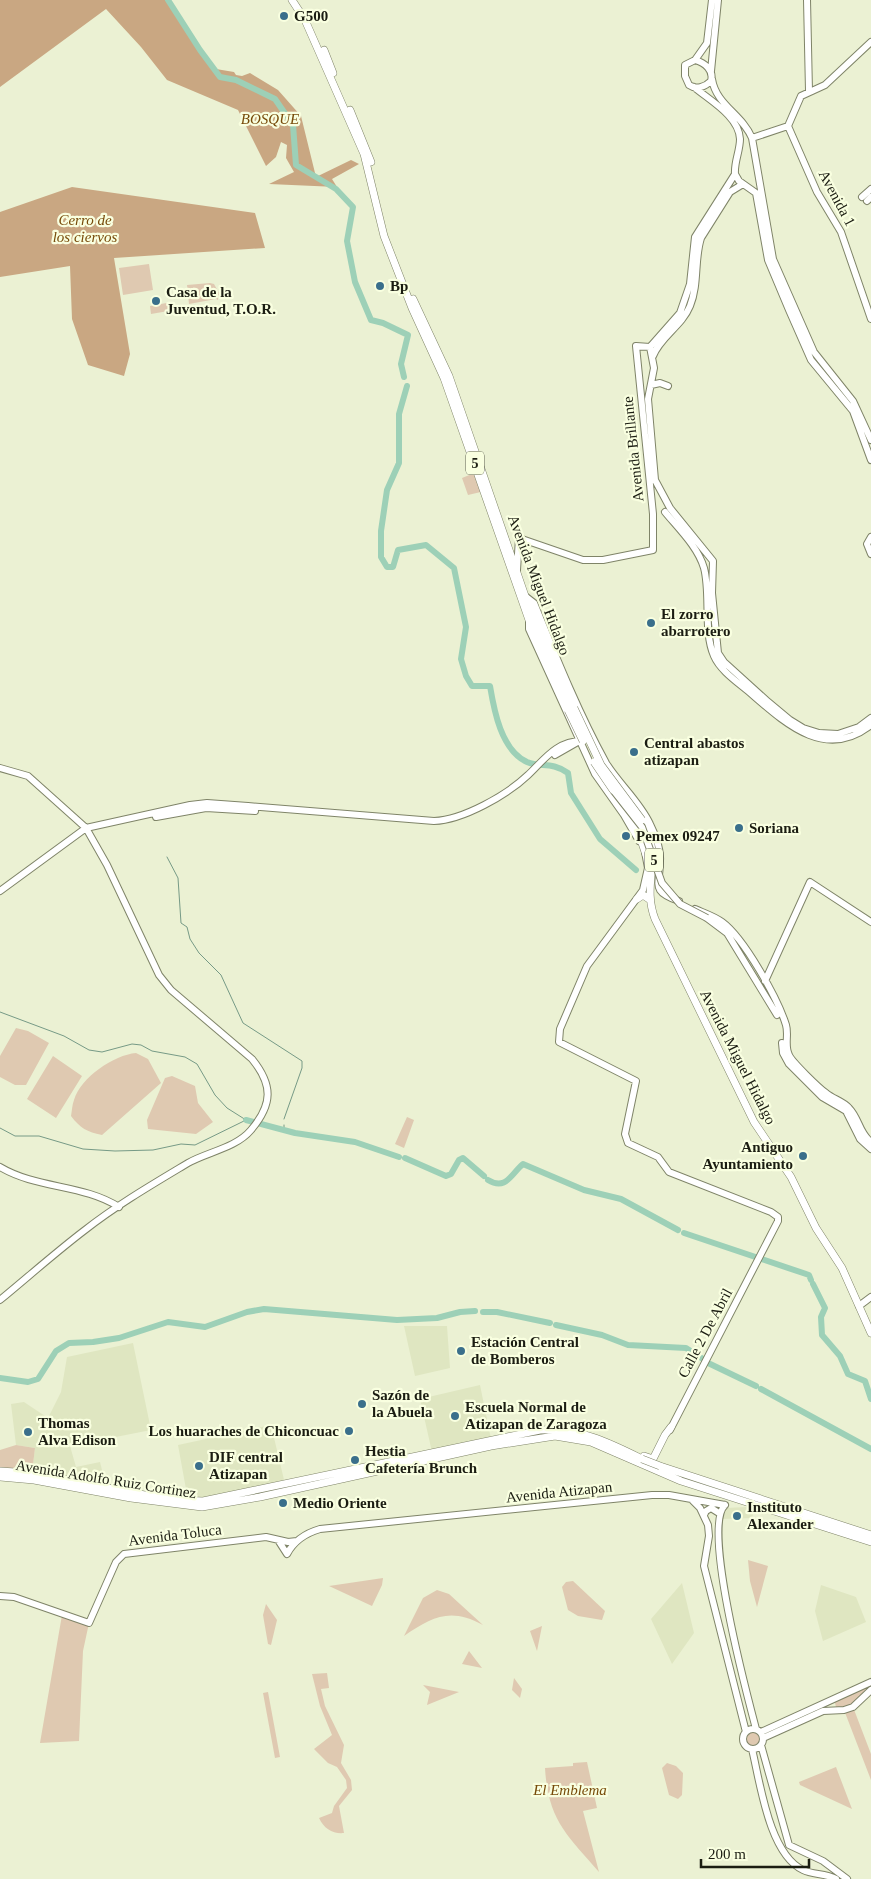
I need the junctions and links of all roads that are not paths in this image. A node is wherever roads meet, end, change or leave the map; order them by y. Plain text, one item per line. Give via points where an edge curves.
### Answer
1 (292, 0) edge
2 (298, 0) edge
3 (712, 0) edge
4 (718, 0) edge
5 (807, 0) edge
6 (871, 42) edge
7 (694, 60) junction
8 (711, 75) junction
9 (694, 87) junction
10 (809, 91) junction
11 (788, 126) junction
12 (752, 138) junction
13 (735, 174) junction
14 (760, 182) junction
15 (746, 185) junction
16 (871, 189) edge
17 (867, 198) edge
18 (779, 280) junction
19 (696, 285) junction
20 (685, 303) junction
21 (414, 307) junction
22 (871, 319) edge
23 (650, 347) junction
24 (653, 356) junction
25 (652, 385) junction
26 (668, 386) dead end
27 (858, 414) junction
28 (871, 440) edge
29 (871, 460) edge
30 (668, 510) junction
31 (653, 514) junction
32 (871, 537) edge
33 (519, 538) junction
34 (506, 548) junction
35 (871, 554) edge
36 (710, 557) junction
37 (702, 562) junction
38 (517, 570) junction
39 (712, 573) junction
40 (705, 574) junction
41 (572, 711) junction
42 (871, 718) edge
43 (571, 725) junction
44 (586, 725) junction
45 (871, 725) edge
46 (579, 741) junction
47 (569, 743) junction
48 (599, 749) junction
49 (540, 765) junction
50 (608, 765) junction
51 (0, 768) edge
52 (595, 774) junction
53 (613, 790) junction
54 (645, 819) junction
55 (649, 829) junction
56 (86, 830) junction
57 (653, 848) junction
58 (646, 855) junction
59 (660, 862) junction
60 (653, 870) junction
61 (657, 880) junction
62 (0, 891) edge
63 (0, 896) edge
64 (637, 899) junction
65 (649, 899) junction
66 (871, 922) edge
67 (763, 983) junction
68 (871, 1142) edge
69 (871, 1149) edge
70 (0, 1167) edge
71 (119, 1206) junction
72 (871, 1296) edge
73 (0, 1300) edge
74 (859, 1303) junction
75 (871, 1333) edge
76 (671, 1427) junction
77 (491, 1442) junction
78 (612, 1443) junction
79 (658, 1463) junction
80 (0, 1471) edge
81 (0, 1477) edge
82 (682, 1478) dead end
83 (714, 1493) junction
84 (228, 1500) junction
85 (691, 1500) junction
86 (719, 1512) junction
87 (704, 1515) junction
88 (395, 1522) joint
89 (871, 1535) edge
90 (278, 1540) junction
91 (297, 1541) junction
92 (871, 1542) edge
93 (0, 1596) edge
94 (871, 1682) edge
95 (861, 1686) junction
96 (869, 1692) edge
97 (834, 1699) junction
98 (840, 1709) junction
99 (746, 1732) junction
100 (760, 1733) junction
101 (761, 1745) junction
102 (752, 1749) junction
103 (789, 1845) junction
104 (783, 1850) junction
105 (838, 1872) junction
106 (835, 1878) edge
107 (847, 1879) edge

1 - 21 main road, 5 via 305,20 364,154 382,229
2 - 21 main road, 5 via 304,6 369,153 388,235
3 - 7 street via 707,43
4 - 8 street
5 - 10 street
6 - 10 street via 825,85
7 - 8 street via 705,65
7 - 9 street via 686,63 684,68 687,81
8 - 9 street via 706,85
8 - 12 street via 719,98 743,121
9 - 13 street via 726,114 737,128 739,145
10 - 11 street via 799,99
11 - 12 street
11 - 22 street, Avenida 1 via 817,192 841,232
12 - 14 street
13 - 15 street
13 - 20 street via 695,237
14 - 15 street via 755,186
14 - 18 street
15 - 18 street via 758,198 766,252
15 - 19 street via 730,192 701,238
16 - 17 street
18 - 27 street via 811,360
19 - 20 street
19 - 24 street via 685,315
20 - 23 street via 674,323
21 - 34 main road, Avenida Miguel Hidalgo / 5 via 449,376
23 - 24 street, Avenida Brillante
23 - 31 street, Avenida Brillante via 636,346
24 - 25 street, Avenida Brillante
25 - 26 street
25 - 30 street, Avenida Brillante via 648,399 655,480
27 - 28 street
27 - 29 street
30 - 31 street
30 - 36 street
30 - 37 street
31 - 33 street, Avenida Brillante via 653,550 603,560 583,560
32 - 35 street via 867,544
33 - 34 street
33 - 38 street
34 - 38 main road, Avenida Miguel Hidalgo / 5
34 - 41 main road, Avenida Miguel Hidalgo / 5 via 529,620
36 - 37 street
36 - 39 street
37 - 40 street
38 - 41 main road, Avenida Miguel Hidalgo / 5
39 - 40 street
39 - 42 street via 716,646 724,662 790,720 811,731 838,734
40 - 45 street via 711,646 714,656 727,673 786,724 807,735 836,739 853,735
41 - 43 street
41 - 44 street
41 - 53 main road, Avenida Miguel Hidalgo / 5, bridge via 599,772
41 - 54 main road, Avenida Miguel Hidalgo / 5, bridge via 600,765
43 - 46 street
43 - 47 street
44 - 46 street via 585,734
44 - 48 street
46 - 47 street
46 - 48 street
46 - 49 street
46 - 52 street
47 - 49 street
48 - 50 street
49 - 56 street via 506,796 463,819 446,824 206,808
50 - 52 street via 598,764
50 - 54 street
51 - 56 street via 28,776
52 - 58 street via 628,821
53 - 58 main road, bridge via 642,837
53 - 67 street, Avenida Miguel Hidalgo, bridge via 642,827 662,883 680,904 727,933
54 - 55 main road, Avenida Miguel Hidalgo / 5
55 - 57 main road, Avenida Miguel Hidalgo / 5
55 - 59 street
56 - 62 street
56 - 63 street
56 - 71 street via 164,982 252,1059 268,1084 266,1107 244,1136 189,1163
57 - 59 street
57 - 60 main road, Avenida Miguel Hidalgo / 5
58 - 64 street via 646,880
59 - 60 main road
59 - 61 street
60 - 61 main road
60 - 65 main road, Avenida Miguel Hidalgo / 5
61 - 67 street via 666,897 728,927
64 - 65 main road via 643,896
64 - 76 street, Calle 2 De Abril via 587,966 560,1029 559,1042 636,1081 625,1134 628,1143 658,1157 669,1172 778,1217 777,1225
65 - 74 main road, Avenida Miguel Hidalgo via 655,919 731,1078 754,1122 791,1177
66 - 67 street via 810,882
67 - 68 street via 786,1024 787,1049 791,1059 823,1091 847,1105 862,1134
67 - 69 street via 782,1026 782,1048 786,1060 822,1097 846,1111 860,1139
70 - 71 street via 33,1182 104,1199
71 - 73 street
72 - 74 street
74 - 75 main road, Avenida Miguel Hidalgo
76 - 78 main road via 652,1460
76 - 79 street, Calle 2 De Abril
77 - 78 main road, Avenida Adolfo Ruiz Cortinez via 557,1429
77 - 83 main road, Avenida Adolfo Ruiz Cortinez via 541,1436 573,1437
77 - 84 main road, Avenida Adolfo Ruiz Cortinez
78 - 79 main road, Avenida Adolfo Ruiz Cortinez, bridge via 642,1459
79 - 89 main road
80 - 81 main road
80 - 84 main road, Avenida Adolfo Ruiz Cortinez via 42,1474 188,1500
81 - 84 main road, Avenida Adolfo Ruiz Cortinez via 194,1507
82 - 83 street
83 - 92 main road, Avenida Adolfo Ruiz Cortinez
85 - 86 street, Avenida Atizapan via 725,1505
85 - 87 street
85 - 88 street, Avenida Atizapan via 652,1495
86 - 87 street via 711,1508
86 - 100 street via 726,1598
87 - 99 street via 709,1536 704,1566
88 - 91 street, Avenida Toluca via 320,1530
90 - 91 street, Avenida Toluca
90 - 91 street, Avenida Toluca via 287,1554
90 - 93 street, Avenida Toluca via 266,1537 124,1554 108,1576 88,1623 14,1597
94 - 95 street
95 - 96 street
95 - 97 street
96 - 98 street via 853,1707
97 - 98 street via 834,1705
97 - 100 street
98 - 100 street via 823,1711
99 - 100 street
99 - 102 street via 743,1743
100 - 101 street
101 - 102 street
101 - 103 street
102 - 104 street via 772,1833
103 - 104 street
103 - 105 street via 823,1860
104 - 106 street via 802,1870
105 - 106 street
105 - 107 street

